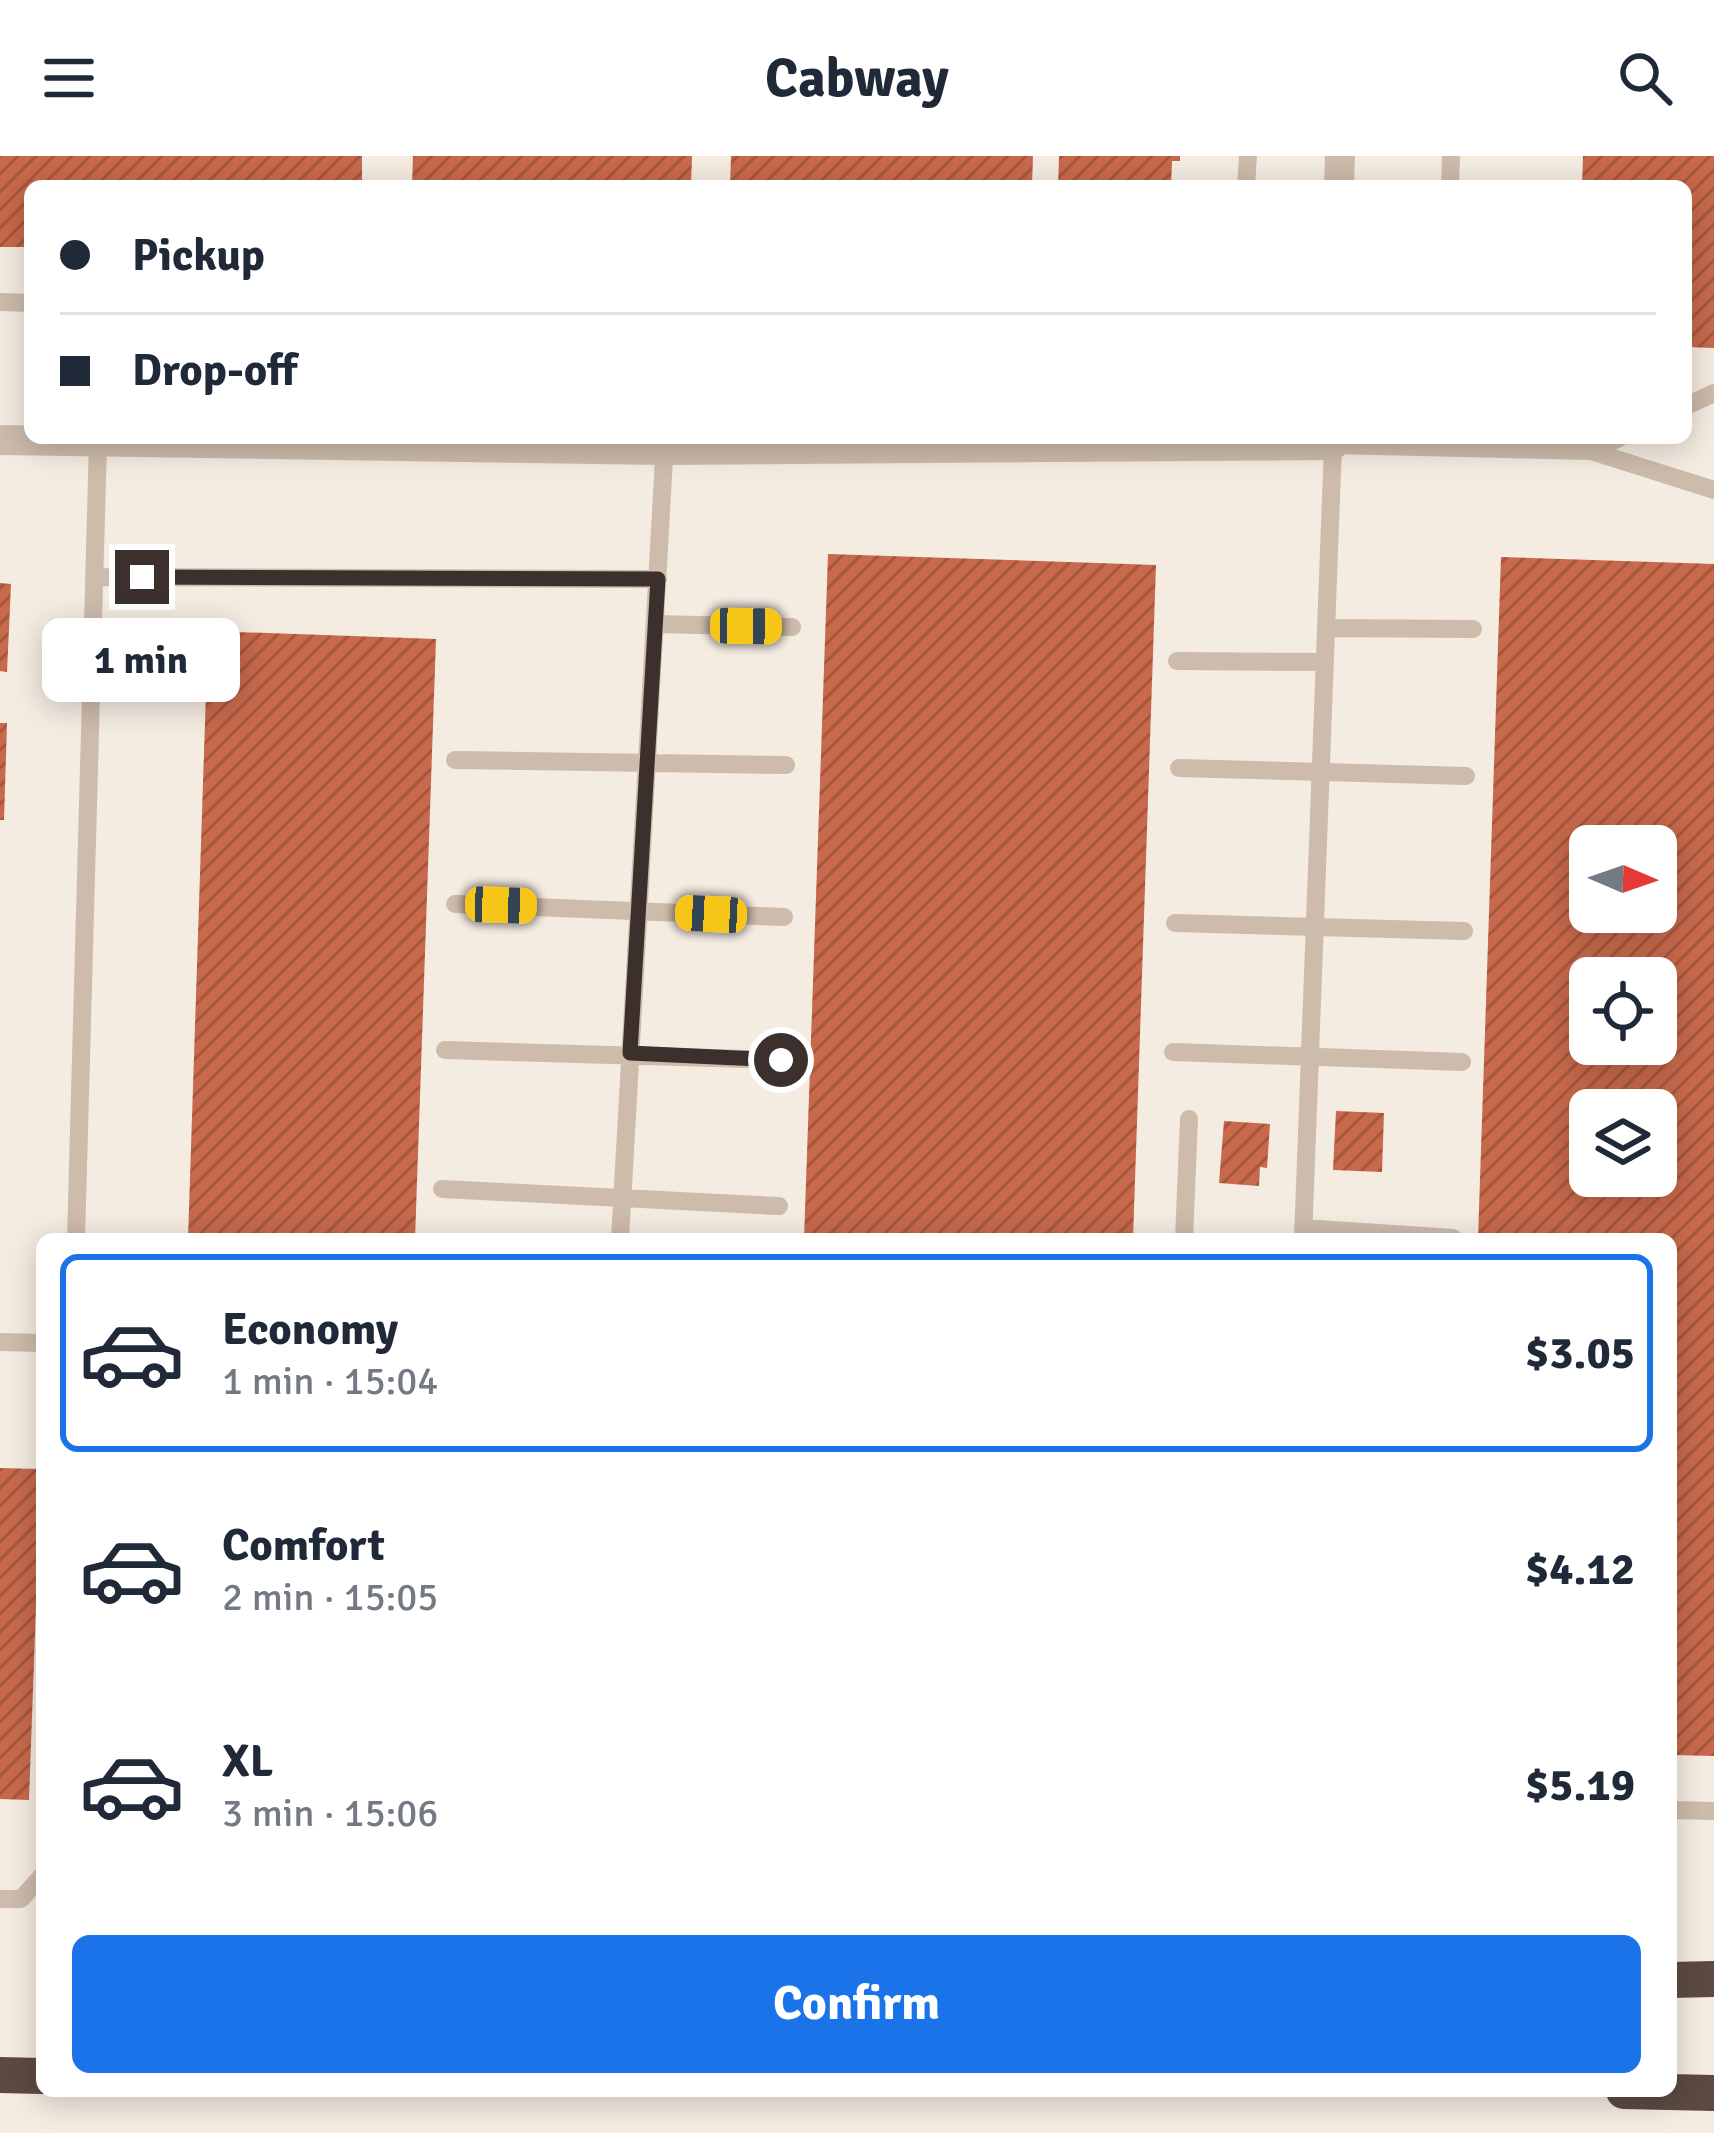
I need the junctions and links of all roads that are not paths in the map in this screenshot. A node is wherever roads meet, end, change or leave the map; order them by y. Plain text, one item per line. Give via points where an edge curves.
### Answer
1 (98, 444) edge
2 (665, 444) edge
3 (1334, 444) edge
4 (1457, 444) edge
5 (1607, 444) edge
6 (1591, 452) junction
7 (1714, 490) edge
8 (95, 577) junction
9 (658, 579) junction
10 (655, 624) junction
11 (792, 627) dead end
12 (1326, 628) junction
13 (1473, 629) dead end
14 (1177, 661) dead end
15 (1325, 662) junction
16 (455, 760) dead end
17 (646, 763) junction
18 (786, 765) dead end
19 (1179, 768) dead end
20 (1321, 773) junction
21 (1466, 776) dead end
22 (455, 904) dead end
23 (638, 910) junction
24 (784, 917) dead end
25 (1175, 923) dead end
26 (1315, 926) junction
27 (1464, 931) dead end
28 (445, 1050) dead end
29 (1172, 1052) dead end
30 (630, 1053) junction
31 (1310, 1058) junction
32 (781, 1060) dead end
33 (1462, 1062) dead end
34 (1189, 1120) dead end
35 (442, 1189) dead end
36 (621, 1199) junction
37 (779, 1206) dead end
38 (76, 1233) edge
39 (620, 1233) edge
40 (1184, 1233) edge
41 (1303, 1233) edge
42 (0, 1342) edge
43 (36, 1343) edge
44 (1677, 1810) edge
45 (1714, 1811) edge
46 (36, 1883) edge
47 (0, 1899) edge
48 (1714, 1979) edge
49 (1677, 1980) edge
50 (0, 2075) edge
51 (36, 2076) edge
52 (1677, 2092) edge
53 (1714, 2093) edge

1 - 8 lane
2 - 9 lane
3 - 12 lane
4 - 6 lane
5 - 6 lane
6 - 7 lane
8 - 9 lane
8 - 38 lane
9 - 10 lane
10 - 11 lane
10 - 17 lane
12 - 13 lane
12 - 15 lane
14 - 15 lane
15 - 20 lane
16 - 17 lane
17 - 18 lane
17 - 23 lane
19 - 20 lane
20 - 21 lane
20 - 26 lane
22 - 23 lane
23 - 24 lane
23 - 30 lane
25 - 26 lane
26 - 27 lane
26 - 31 lane
28 - 30 lane
29 - 31 lane
30 - 32 lane
30 - 36 lane
31 - 33 lane
31 - 41 lane
34 - 40 lane
35 - 36 lane
36 - 37 lane
36 - 39 lane
42 - 43 lane
44 - 45 lane
46 - 47 lane via 21,1899
48 - 49 highway
50 - 51 highway
52 - 53 highway

